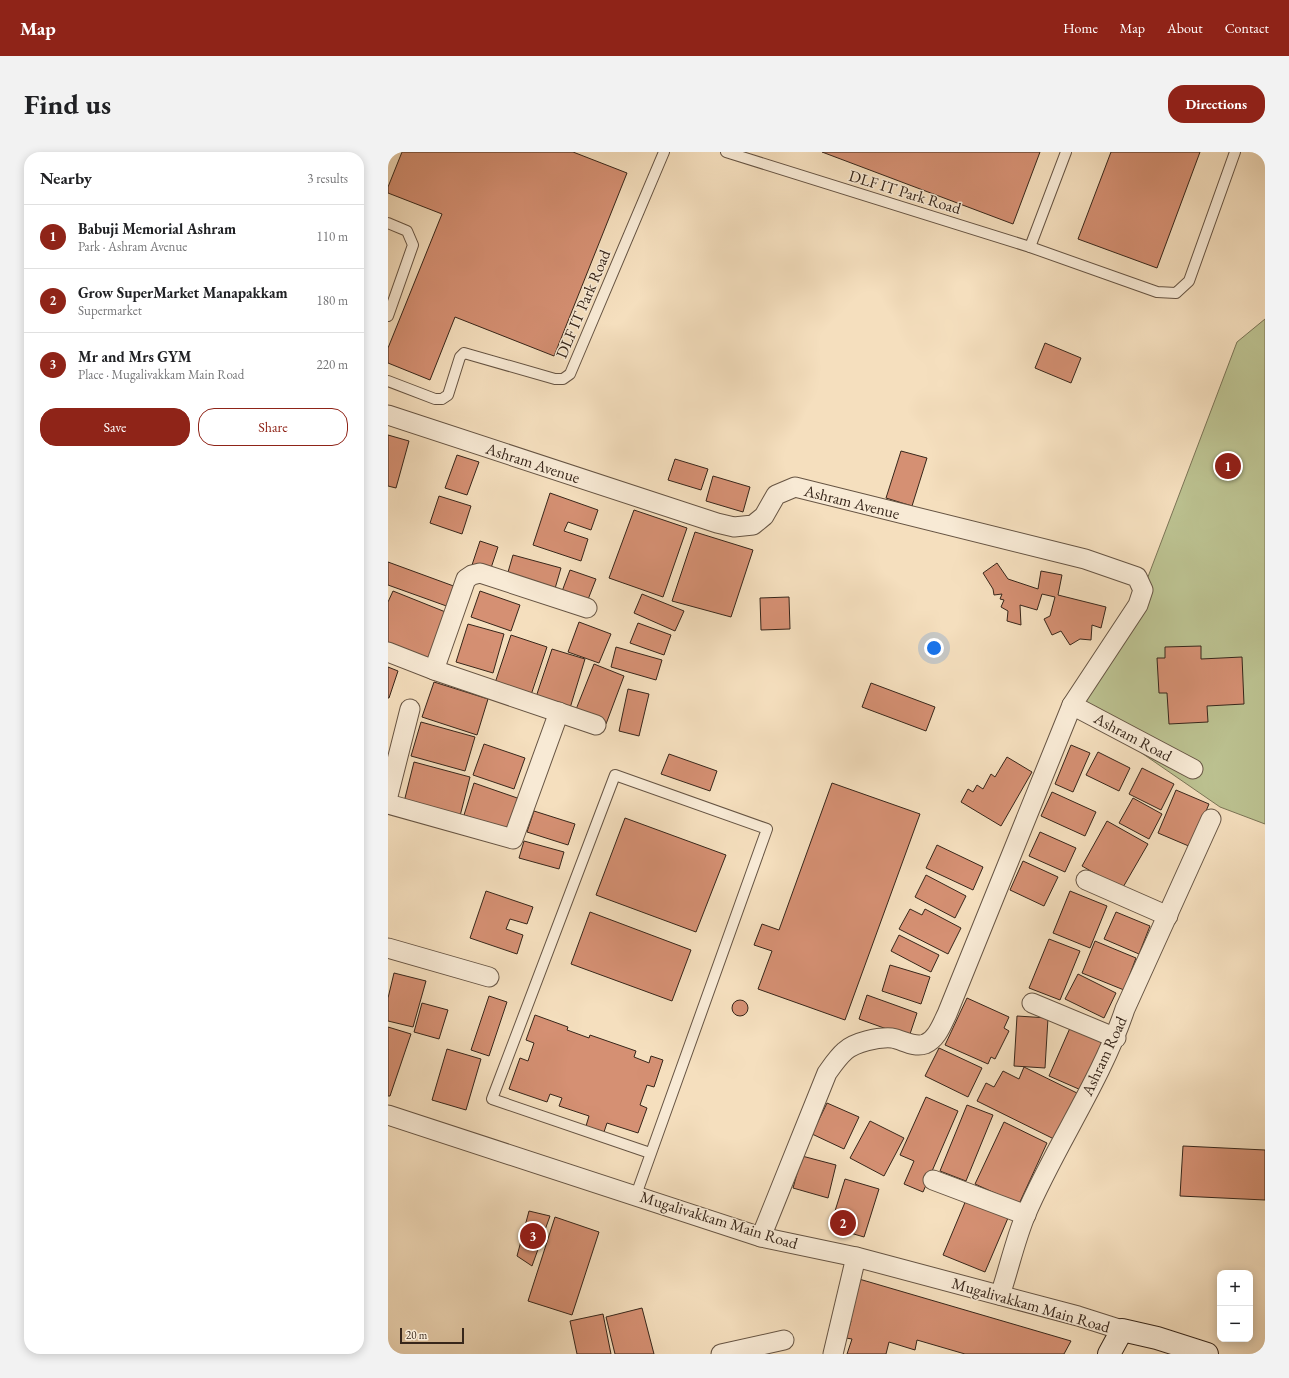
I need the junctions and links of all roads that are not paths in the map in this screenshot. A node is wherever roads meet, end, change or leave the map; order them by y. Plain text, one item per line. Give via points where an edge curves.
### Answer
1 (664, 152) edge
2 (726, 152) edge
3 (1066, 152) edge
4 (1235, 152) edge
5 (388, 223) edge
6 (1030, 247) junction
7 (388, 316) edge
8 (388, 381) edge
9 (388, 415) edge
10 (587, 608) dead end
11 (388, 652) edge
12 (434, 670) junction
13 (1072, 704) junction
14 (410, 710) dead end
15 (559, 712) junction
16 (596, 725) dead end
17 (1194, 769) dead end
18 (388, 796) edge
19 (388, 804) edge
20 (1211, 819) dead end
21 (1086, 880) dead end
22 (1168, 916) junction
23 (388, 948) edge
24 (489, 977) dead end
25 (1032, 1003) dead end
26 (1116, 1038) junction
27 (388, 1115) edge
28 (650, 1153) junction
29 (933, 1180) dead end
30 (636, 1195) junction
31 (1026, 1215) junction
32 (761, 1236) junction
33 (856, 1257) junction
34 (1000, 1295) junction
35 (1122, 1330) junction
36 (784, 1340) dead end
37 (721, 1354) edge
38 (833, 1354) edge
39 (1109, 1354) edge
40 (1207, 1354) edge

1 - 8 lane, DLF IT Park Road via 570,374 563,379 556,379 464,353 460,357 448,395 442,399 435,399
2 - 6 lane, DLF IT Park Road
3 - 6 lane
4 - 6 lane, DLF IT Park Road via 1189,281 1176,293 1157,292
5 - 7 lane via 406,231 413,245
9 - 13 street, Ashram Avenue via 734,527 753,525 764,516 776,495 795,487 1085,559 1137,577 1143,590 1138,605
10 - 12 street via 480,573 472,575 466,580
11 - 12 street
12 - 15 street
13 - 17 street, Ashram Road
13 - 32 street via 947,1014 935,1037 925,1044 911,1045 892,1038 877,1040 861,1043 845,1051 827,1073
14 - 18 street
15 - 16 street
15 - 19 street via 513,839
20 - 22 street, Ashram Road
21 - 22 street
22 - 26 street, Ashram Road via 1125,1009
23 - 24 street
25 - 26 street
26 - 31 street, Ashram Road
27 - 30 street, Mugalivakkam Main Road
28 - 28 lane via 492,1099 615,775 767,828
28 - 30 lane
29 - 31 street
30 - 32 street, Mugalivakkam Main Road
31 - 34 street, Ashram Road
32 - 33 street, Mugalivakkam Main Road
33 - 34 street, Mugalivakkam Main Road
33 - 38 street
34 - 35 street, Mugalivakkam Main Road
35 - 39 main road
35 - 40 main road via 1158,1338
36 - 37 street

